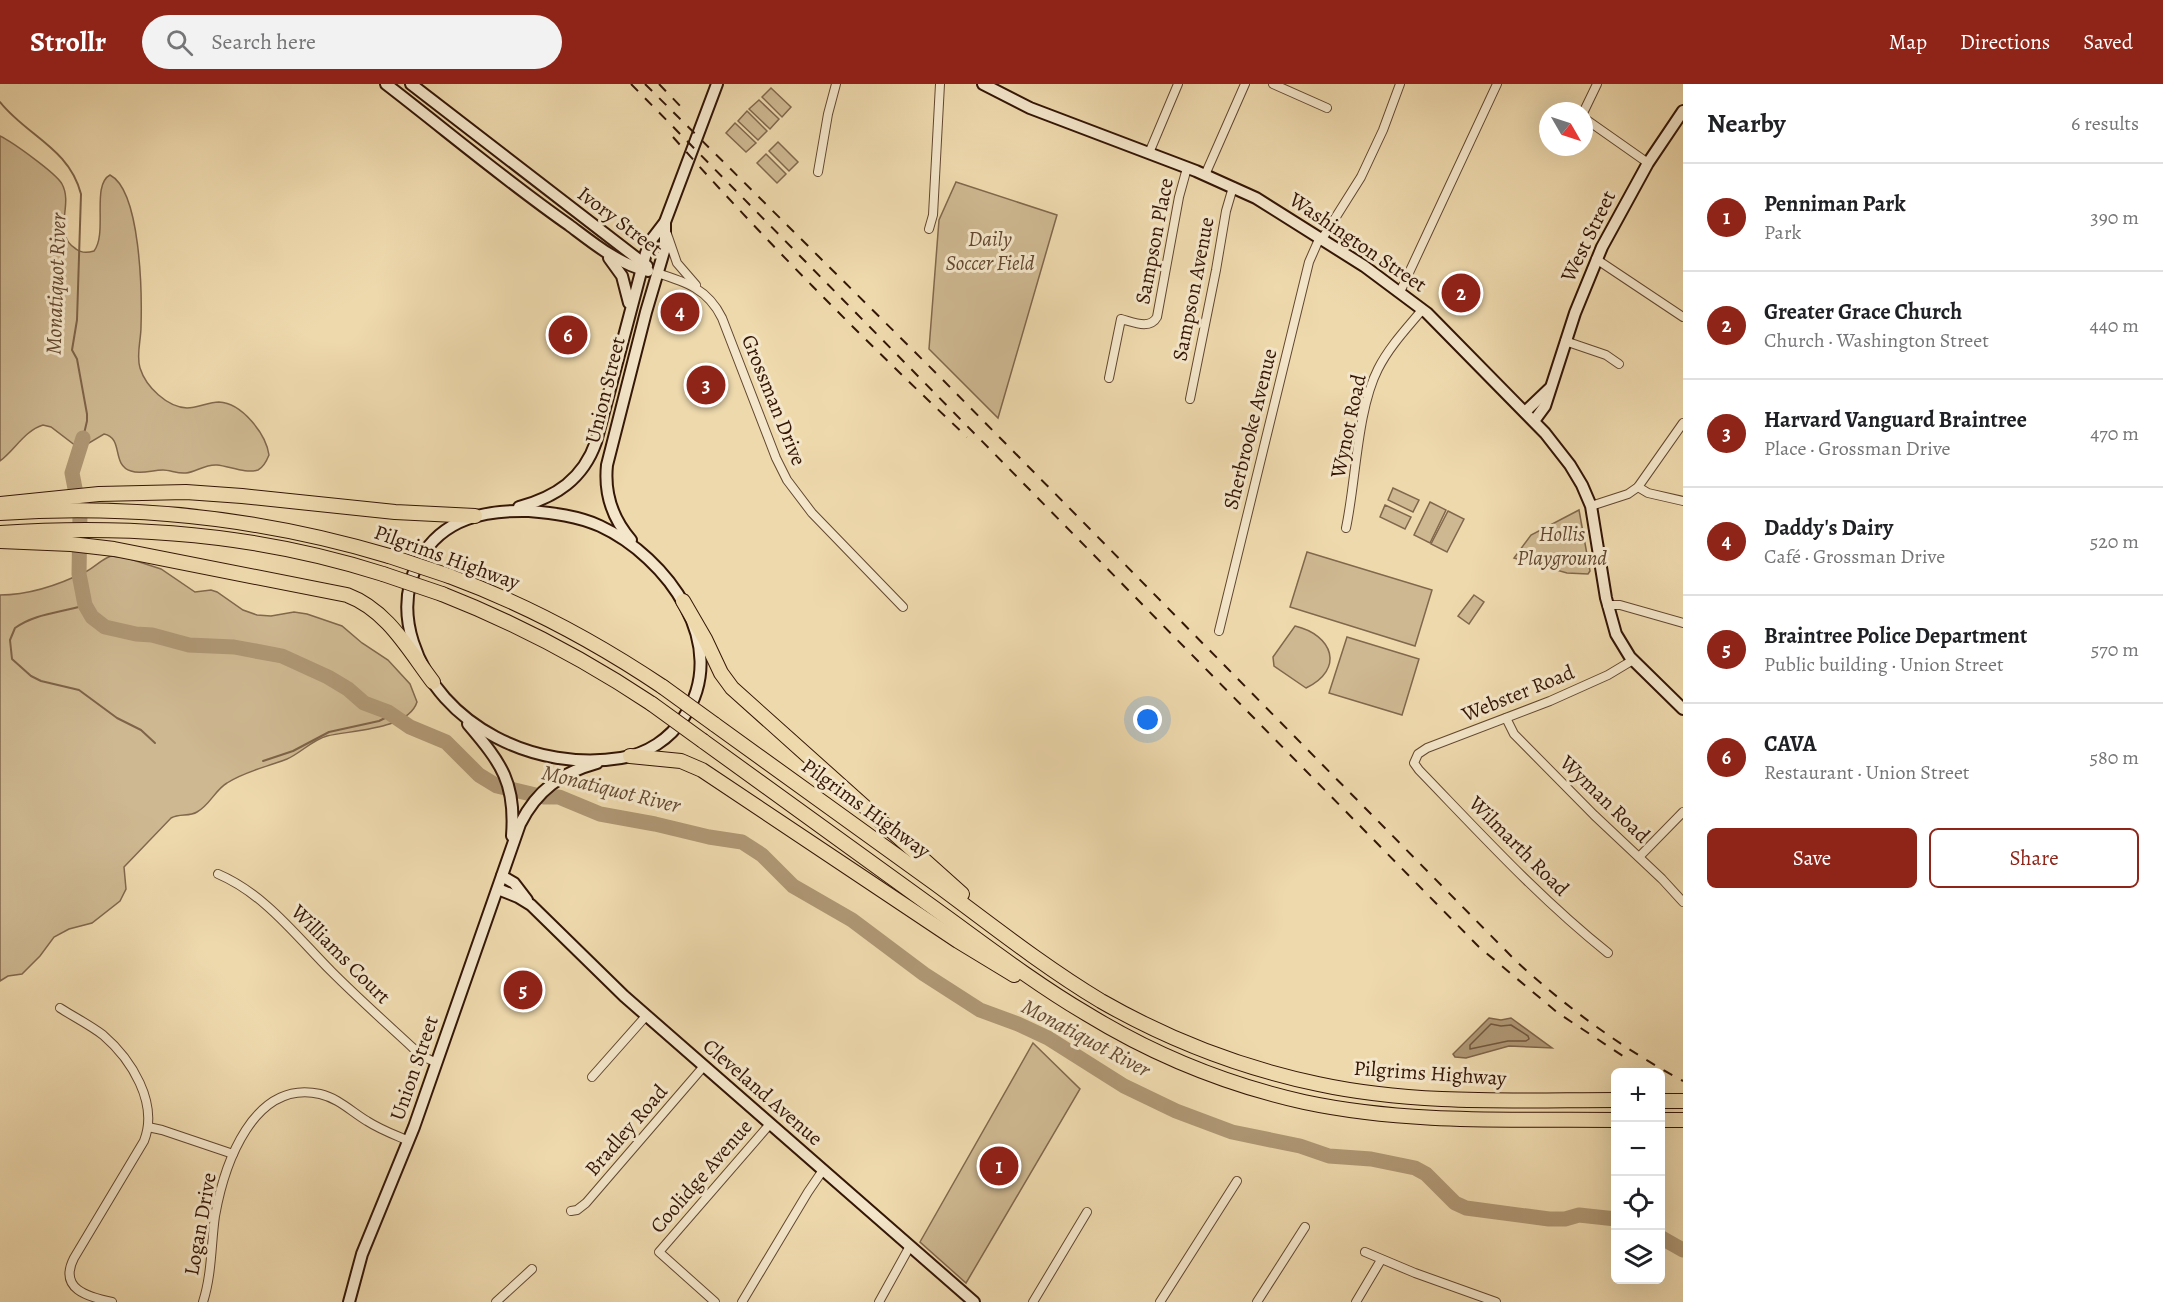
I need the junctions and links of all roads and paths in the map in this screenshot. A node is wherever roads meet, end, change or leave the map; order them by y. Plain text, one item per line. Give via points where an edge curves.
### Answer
1 (386, 84) edge
2 (411, 84) edge
3 (717, 84) edge
4 (837, 84) edge
5 (940, 84) edge
6 (983, 84) edge
7 (1179, 84) edge
8 (1245, 84) edge
9 (1273, 84) edge
10 (1400, 84) edge
11 (1497, 84) edge
12 (1597, 84) edge
13 (1588, 102) edge
14 (1327, 108) dead end
15 (1683, 111) edge
16 (1593, 124) edge
17 (1149, 153) junction
18 (1648, 163) junction
19 (1187, 168) junction
20 (818, 172) dead end
21 (1205, 175) junction
22 (513, 183) junction
23 (1233, 187) junction
24 (581, 217) junction
25 (666, 226) junction
26 (929, 229) dead end
27 (1321, 238) junction
28 (598, 247) junction
29 (1596, 259) junction
30 (642, 267) junction
31 (657, 273) junction
32 (699, 289) junction
33 (1400, 292) junction
34 (1422, 309) junction
35 (629, 313) junction
36 (1683, 317) edge
37 (1565, 341) junction
38 (1619, 364) dead end
39 (1109, 378) dead end
40 (1549, 389) junction
41 (1190, 399) dead end
42 (1525, 412) junction
43 (1534, 422) junction
44 (1683, 423) edge
45 (1638, 487) junction
46 (1683, 501) edge
47 (0, 504) edge
48 (59, 504) junction
49 (1591, 506) junction
50 (496, 512) junction
51 (0, 513) edge
52 (475, 516) junction
53 (1347, 528) dead end
54 (0, 532) edge
55 (0, 541) edge
56 (648, 558) junction
57 (683, 601) junction
58 (1607, 605) junction
59 (903, 607) dead end
60 (1683, 623) edge
61 (1219, 631) dead end
62 (1633, 660) junction
63 (433, 682) junction
64 (452, 706) junction
65 (1683, 709) edge
66 (1506, 718) junction
67 (630, 756) junction
68 (1416, 757) joint
69 (615, 759) junction
70 (1683, 812) edge
71 (512, 845) junction
72 (1639, 857) junction
73 (218, 874) dead end
74 (502, 876) junction
75 (498, 889) junction
76 (1683, 902) edge
77 (531, 905) junction
78 (1017, 944) junction
79 (1608, 953) dead end
80 (60, 1008) dead end
81 (1087, 1014) junction
82 (646, 1016) junction
83 (437, 1063) junction
84 (704, 1066) junction
85 (592, 1077) dead end
86 (1611, 1100) edge
87 (1665, 1101) edge
88 (1683, 1101) edge
89 (1611, 1120) edge
90 (1665, 1120) edge
91 (1683, 1120) edge
92 (770, 1124) junction
93 (148, 1127) junction
94 (409, 1141) junction
95 (233, 1154) junction
96 (823, 1170) junction
97 (1237, 1181) dead end
98 (571, 1210) dead end
99 (1087, 1212) dead end
100 (1305, 1227) dead end
101 (910, 1246) junction
102 (1365, 1252) dead end
103 (1381, 1260) junction
104 (532, 1269) dead end
105 (112, 1302) edge
106 (203, 1302) edge
107 (349, 1302) edge
108 (496, 1302) edge
109 (715, 1302) edge
110 (742, 1302) edge
111 (879, 1302) edge
112 (974, 1302) edge
113 (1033, 1302) edge
114 (1160, 1302) edge
115 (1257, 1302) edge
116 (1356, 1302) edge
117 (1496, 1302) edge

1 - 22 main road, Ivory Street
2 - 24 main road, Ivory Street
3 - 25 main road, Union Street
4 - 20 street
5 - 26 street
6 - 17 main road, Washington Street via 1030,108
7 - 17 street
8 - 21 street
9 - 14 street
10 - 27 street, Sherbrooke Avenue via 1361,177
11 - 33 street
12 - 13 street
15 - 18 main road, West Street
16 - 18 street
17 - 19 main road, Washington Street
18 - 29 main road, West Street
19 - 21 main road, Washington Street
19 - 39 street, Sampson Place via 1156,320 1146,324 1121,319
21 - 23 main road, Washington Street
22 - 24 main road via 507,174 510,168
22 - 28 main road, Ivory Street
23 - 27 main road, Washington Street
23 - 41 street, Sampson Avenue
24 - 30 main road, Ivory Street
25 - 30 main road, Union Street via 652,239
25 - 31 main road, Union Street via 665,248
25 - 32 street via 677,263
27 - 33 main road, Washington Street
27 - 61 street, Sherbrooke Avenue via 1309,262
28 - 30 main road, Ivory Street via 617,259
28 - 35 main road via 622,276
29 - 36 street
29 - 37 main road, West Street
30 - 31 main road, Ivory Street
30 - 35 main road, Union Street
31 - 32 street, Grossman Drive
31 - 56 main road, Union Street via 606,479 616,519
32 - 59 street, Grossman Drive via 722,318 787,480 812,513
33 - 34 main road, Washington Street
34 - 42 main road, Washington Street
34 - 53 street, Wynot Road via 1390,349 1374,379 1364,417
35 - 50 main road, Union Street via 596,442 583,469 554,494
37 - 38 street via 1606,355
37 - 40 main road, West Street
40 - 42 main road, West Street
40 - 43 main road, West Street via 1545,406
42 - 43 main road, Washington Street
43 - 49 main road, Washington Street via 1570,465
44 - 45 street
45 - 46 street
45 - 49 street
47 - 48 highway
48 - 51 highway
48 - 52 highway via 99,494 193,492
48 - 78 highway, Pilgrims Highway, bridge via 232,520 304,533 389,556 495,594 555,623 663,687
49 - 58 main road, Washington Street
50 - 52 main road
50 - 56 main road via 538,512 584,520 615,534
52 - 63 main road via 448,528 434,540 418,563 408,590 411,635
54 - 81 highway, Pilgrims Highway, bridge via 101,529 261,544 382,574 488,613 547,641 652,704 1029,977
55 - 63 highway via 101,547 341,594 358,600 384,618
56 - 57 main road
57 - 67 main road via 698,642 697,690 687,714 670,734
57 - 78 highway via 732,688
58 - 60 street
58 - 62 main road, Washington Street via 1616,634
62 - 65 main road, Washington Street
62 - 66 street, Webster Road via 1601,678
63 - 64 main road
64 - 69 main road via 492,735 523,749 566,758
64 - 71 main road, Union Street via 503,770 513,804
66 - 68 street, Webster Road via 1427,748
66 - 72 street, Wyman Road via 1514,734
67 - 69 main road
67 - 81 highway via 681,761 702,770 969,948
68 - 79 street, Wilmarth Road via 1417,768 1526,880
69 - 71 main road, Union Street via 580,768 540,792
70 - 72 street
71 - 74 main road, Union Street
72 - 76 street, Wyman Road
73 - 83 street, Williams Court via 262,901 412,1048
74 - 75 main road, Union Street
74 - 77 main road, Cleveland Avenue via 514,883
75 - 77 main road, Cleveland Avenue
75 - 83 main road, Union Street
77 - 82 main road, Cleveland Avenue
78 - 86 highway, Pilgrims Highway via 1077,986 1140,1022 1207,1052 1276,1074 1334,1088 1407,1097
80 - 93 street via 98,1032 129,1064 146,1100
81 - 89 highway, Pilgrims Highway via 1192,1067 1304,1102 1420,1118
82 - 84 main road, Cleveland Avenue
82 - 85 street
83 - 94 main road, Union Street
84 - 92 main road, Cleveland Avenue
84 - 98 street, Bradley Road via 586,1203
87 - 88 highway
90 - 91 highway
92 - 96 main road, Cleveland Avenue
92 - 109 street, Coolidge Avenue via 659,1252
93 - 95 street
93 - 105 street via 144,1141 70,1267 71,1281 78,1291
94 - 95 street, Logan Drive via 379,1128 333,1099 302,1093 280,1098 260,1112
94 - 107 main road, Union Street via 362,1254
95 - 106 street, Logan Drive via 216,1212
96 - 101 main road, Cleveland Avenue
96 - 110 street
97 - 114 street
99 - 113 street
100 - 115 street
101 - 111 street
101 - 112 main road, Cleveland Avenue
102 - 103 street
103 - 116 street
103 - 117 street
104 - 108 street

